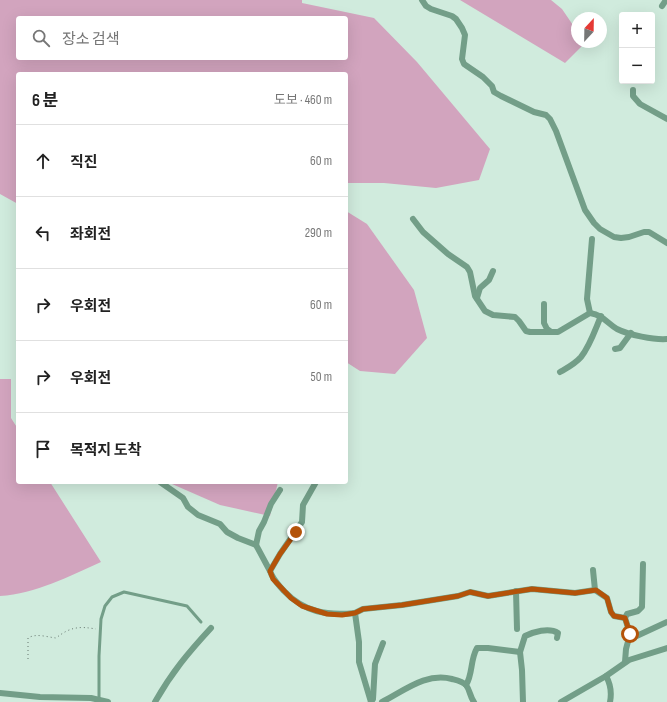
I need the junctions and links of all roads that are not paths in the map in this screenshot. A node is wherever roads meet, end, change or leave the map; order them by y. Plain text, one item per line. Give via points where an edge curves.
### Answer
1 (422, 0) edge
2 (666, 0) edge
3 (662, 6) dead end
4 (633, 90) dead end
5 (667, 119) edge
6 (413, 219) dead end
7 (592, 239) dead end
8 (667, 243) edge
9 (493, 271) dead end
10 (477, 298) junction
11 (544, 304) dead end
12 (590, 313) junction
13 (601, 316) junction
14 (551, 332) junction
15 (631, 333) junction
16 (667, 339) edge
17 (615, 349) dead end
18 (560, 372) dead end
19 (163, 484) edge
20 (315, 484) edge
21 (280, 490) dead end
22 (256, 545) junction
23 (643, 564) dead end
24 (593, 570) dead end
25 (270, 571) junction
26 (596, 590) junction
27 (516, 591) junction
28 (355, 613) junction
29 (625, 618) junction
30 (201, 622) dead end
31 (667, 622) edge
32 (211, 628) dead end
33 (517, 629) dead end
34 (557, 638) dead end
35 (628, 640) junction
36 (383, 643) dead end
37 (667, 648) edge
38 (520, 652) junction
39 (625, 662) junction
40 (606, 676) junction
41 (466, 685) junction
42 (0, 693) edge
43 (98, 700) junction
44 (108, 702) edge
45 (155, 702) edge
46 (371, 702) edge
47 (382, 702) edge
48 (474, 702) edge
49 (523, 702) edge
50 (561, 702) edge
51 (610, 702) edge

1 - 8 street via 431,9 456,19 465,35 462,59 464,64 483,77 494,92 550,119 585,210 600,229 621,238 649,232
2 - 3 street
4 - 5 street via 633,96 640,104
6 - 10 street via 423,232 467,267
7 - 12 street via 587,299
9 - 10 street via 489,280 480,288
10 - 14 street via 485,312 515,317 526,331
11 - 14 street via 544,323
12 - 13 street
12 - 14 street via 558,332
13 - 15 street via 616,328
13 - 18 street via 581,357
15 - 16 street
15 - 17 street via 620,348
19 - 22 street via 183,498 188,507 198,515 220,524 227,532
20 - 25 street via 303,505 302,522
21 - 22 street via 259,531
22 - 25 street
23 - 29 street via 642,607 638,611 626,614
24 - 26 street
25 - 28 street via 273,579 302,606 327,614
26 - 27 street via 575,593 542,589
26 - 29 street via 607,598 614,616
27 - 28 street via 488,596 470,592 402,605 363,609
27 - 33 street
28 - 46 street via 359,662
29 - 35 street via 630,634
30 - 43 lane via 187,606 124,592 112,597 105,606 101,619
31 - 35 street
32 - 45 street via 183,659
34 - 38 street via 558,633 555,631 531,633 525,636
35 - 39 street
36 - 46 street via 375,664
37 - 39 street
38 - 41 street via 477,648
38 - 49 street
39 - 40 street
40 - 50 street
40 - 51 street via 612,693
41 - 47 street via 448,677 435,678 405,688
41 - 48 street
42 - 43 street
43 - 44 street

